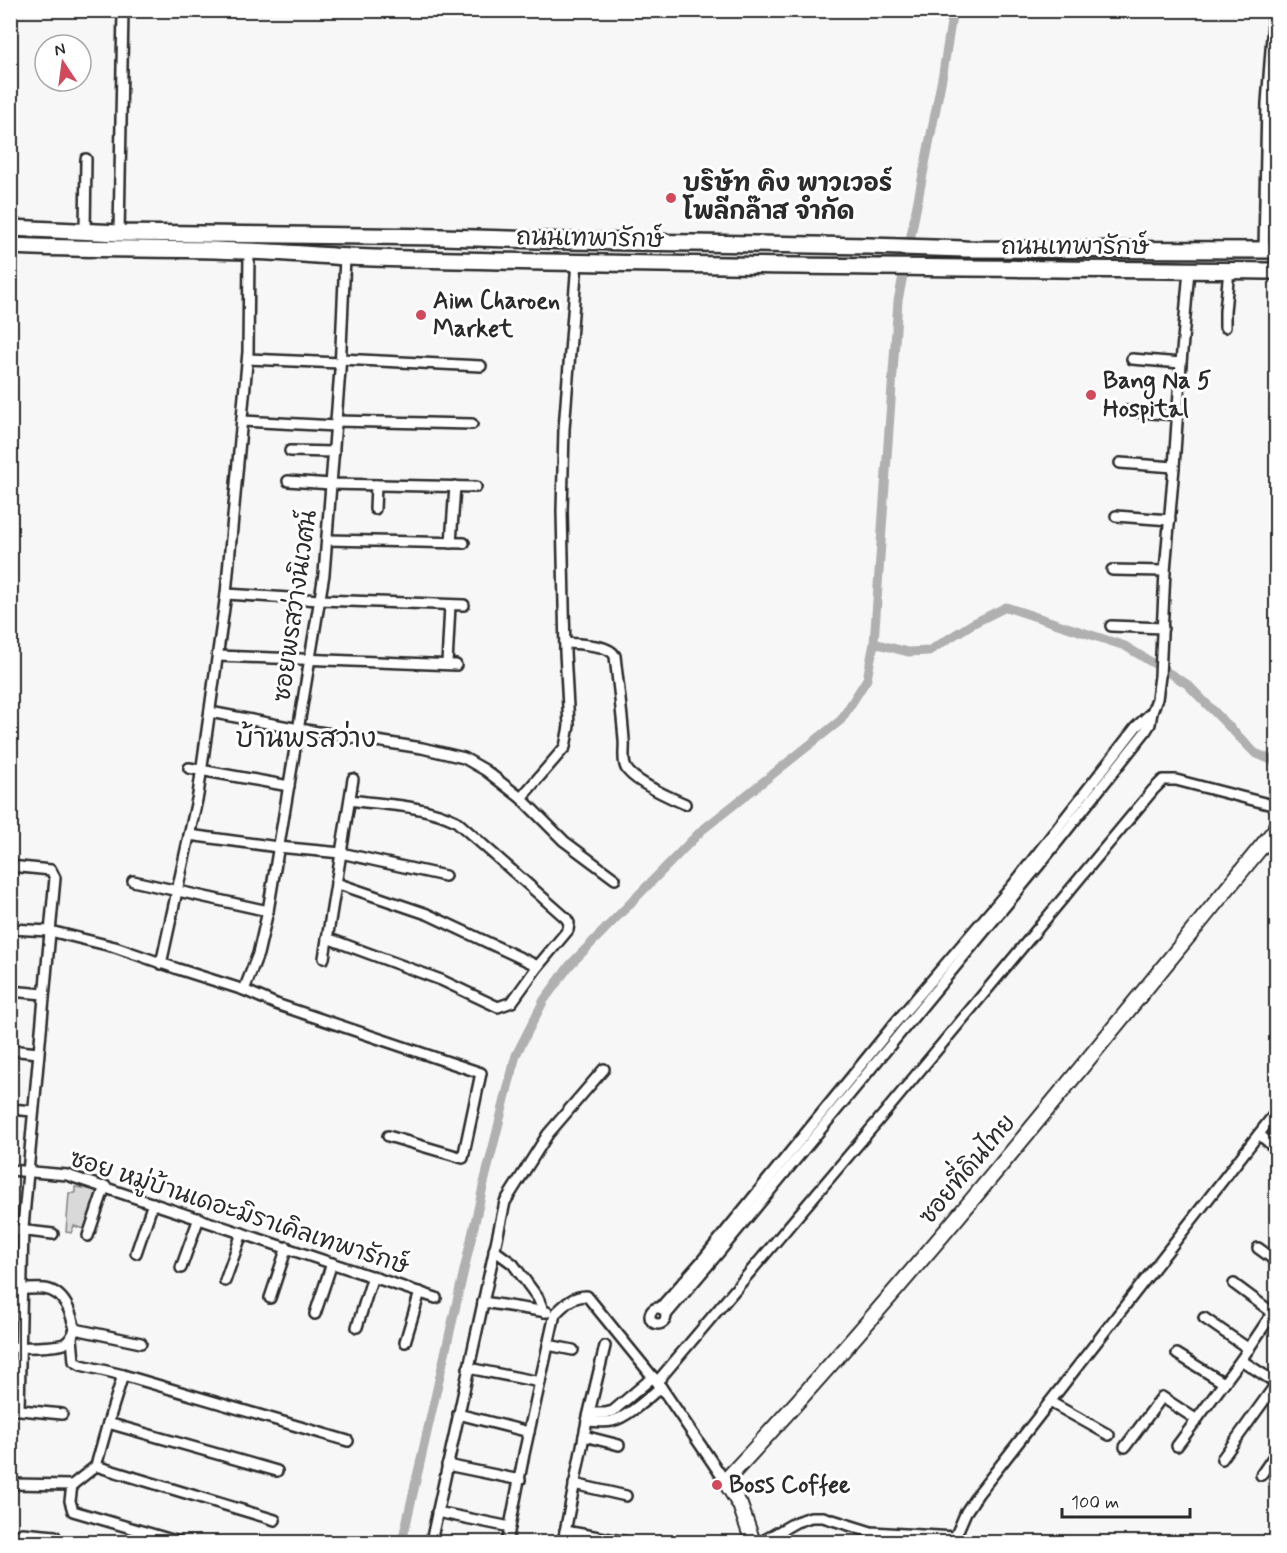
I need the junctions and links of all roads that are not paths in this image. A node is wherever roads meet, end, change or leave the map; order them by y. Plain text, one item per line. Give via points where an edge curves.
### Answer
1 (123, 10) edge
2 (1274, 10) edge
3 (86, 159) dead end
4 (10, 228) edge
5 (85, 232) junction
6 (119, 233) junction
7 (10, 246) edge
8 (249, 250) junction
9 (1270, 250) edge
10 (345, 257) junction
11 (577, 262) junction
12 (1189, 270) junction
13 (1229, 270) junction
14 (1276, 271) edge
15 (1226, 327) dead end
16 (248, 359) junction
17 (1132, 359) dead end
18 (340, 361) junction
19 (1180, 363) junction
20 (481, 366) dead end
21 (1127, 411) dead end
22 (1178, 415) junction
23 (242, 421) junction
24 (336, 424) junction
25 (472, 424) dead end
26 (290, 451) dead end
27 (334, 452) junction
28 (1120, 463) dead end
29 (1174, 467) junction
30 (288, 481) dead end
31 (331, 484) junction
32 (376, 485) junction
33 (455, 486) junction
34 (476, 487) dead end
35 (375, 509) dead end
36 (1116, 516) dead end
37 (1170, 520) junction
38 (327, 540) junction
39 (451, 543) junction
40 (464, 543) dead end
41 (1113, 570) dead end
42 (1166, 571) junction
43 (226, 594) junction
44 (320, 600) junction
45 (450, 605) junction
46 (464, 605) dead end
47 (1111, 626) dead end
48 (1162, 628) junction
49 (565, 643) junction
50 (218, 656) junction
51 (310, 659) junction
52 (210, 712) junction
53 (299, 729) junction
54 (189, 768) dead end
55 (201, 771) junction
56 (353, 779) dead end
57 (289, 786) junction
58 (521, 798) junction
59 (350, 800) junction
60 (685, 804) dead end
61 (1276, 806) edge
62 (1276, 826) edge
63 (189, 835) junction
64 (278, 847) junction
65 (340, 853) junction
66 (10, 866) edge
67 (445, 876) dead end
68 (615, 879) dead end
69 (134, 881) dead end
70 (336, 883) junction
71 (177, 891) junction
72 (268, 911) junction
73 (10, 928) edge
74 (50, 931) junction
75 (327, 938) junction
76 (324, 958) dead end
77 (161, 964) junction
78 (538, 966) junction
79 (244, 990) junction
80 (10, 991) edge
81 (44, 994) junction
82 (10, 1050) edge
83 (38, 1053) junction
84 (604, 1069) dead end
85 (10, 1109) edge
86 (33, 1111) junction
87 (1276, 1112) edge
88 (1259, 1134) junction
89 (388, 1136) dead end
90 (1276, 1149) edge
91 (10, 1170) edge
92 (28, 1171) junction
93 (105, 1186) junction
94 (153, 1203) junction
95 (199, 1218) junction
96 (10, 1229) edge
97 (23, 1231) junction
98 (242, 1233) junction
99 (53, 1234) dead end
100 (88, 1236) dead end
101 (287, 1247) junction
102 (1258, 1248) dead end
103 (494, 1250) junction
104 (136, 1253) dead end
105 (1276, 1261) edge
106 (332, 1263) junction
107 (181, 1268) dead end
108 (373, 1276) junction
109 (225, 1281) dead end
110 (1234, 1284) dead end
111 (10, 1288) edge
112 (22, 1290) junction
113 (420, 1292) junction
114 (270, 1298) dead end
115 (436, 1298) dead end
116 (483, 1302) junction
117 (1275, 1311) edge
118 (544, 1312) junction
119 (663, 1312) dead end
120 (315, 1314) dead end
121 (555, 1314) junction
122 (1204, 1318) dead end
123 (357, 1326) dead end
124 (73, 1334) junction
125 (405, 1342) dead end
126 (141, 1343) dead end
127 (548, 1345) junction
128 (605, 1346) dead end
129 (16, 1348) edge
130 (1249, 1349) junction
131 (573, 1350) dead end
132 (1177, 1354) dead end
133 (1241, 1360) junction
134 (468, 1368) junction
135 (123, 1376) junction
136 (540, 1382) junction
137 (657, 1382) junction
138 (1224, 1383) junction
139 (1276, 1383) edge
140 (1050, 1402) junction
141 (15, 1409) edge
142 (62, 1414) dead end
143 (459, 1414) junction
144 (589, 1417) junction
145 (1197, 1420) junction
146 (108, 1423) junction
147 (529, 1432) junction
148 (1109, 1435) dead end
149 (584, 1436) junction
150 (348, 1441) dead end
151 (619, 1445) dead end
152 (1177, 1446) dead end
153 (1125, 1447) dead end
154 (1276, 1453) edge
155 (1222, 1459) dead end
156 (447, 1465) junction
157 (96, 1466) junction
158 (277, 1471) dead end
159 (1261, 1475) dead end
160 (519, 1480) junction
161 (725, 1481) junction
162 (10, 1484) edge
163 (574, 1484) junction
164 (72, 1485) junction
165 (626, 1496) dead end
166 (437, 1512) junction
167 (275, 1520) dead end
168 (510, 1527) junction
169 (565, 1531) junction
170 (22, 1533) dead end
171 (954, 1540) edge
172 (55, 1542) edge
173 (179, 1542) edge
174 (430, 1542) edge
175 (507, 1542) edge
176 (563, 1542) edge
177 (627, 1542) edge
178 (753, 1542) edge
179 (761, 1542) edge

1 - 6 street
2 - 9 street via 1267,103
3 - 5 street
4 - 5 main road, ถนนเทพารักษ์
5 - 6 main road, ถนนเทพารักษ์
6 - 9 main road, ถนนเทพารักษ์ via 964,249
7 - 8 main road, ถนนเทพารักษ์
8 - 10 main road, ถนนเทพารักษ์
8 - 16 street
10 - 11 main road, ถนนเทพารักษ์
10 - 18 street, ซอยพรสว่างนิเวศน์
11 - 12 main road, ถนนเทพารักษ์
11 - 49 street via 564,429
12 - 13 main road, ถนนเทพารักษ์
12 - 19 street
13 - 14 main road, ถนนเทพารักษ์
13 - 15 street
16 - 18 street
16 - 23 street
17 - 19 street
18 - 20 street
18 - 24 street, ซอยพรสว่างนิเวศน์
19 - 22 street
21 - 22 street
22 - 29 street
23 - 24 street
23 - 43 street
24 - 25 street
24 - 27 street, ซอยพรสว่างนิเวศน์
26 - 27 street
27 - 31 street, ซอยพรสว่างนิเวศน์
28 - 29 street
29 - 37 street
30 - 31 street
31 - 32 street
31 - 38 street, ซอยพรสว่างนิเวศน์
32 - 33 street
32 - 35 street
33 - 34 street
33 - 39 street
36 - 37 street
37 - 42 street
38 - 39 street
38 - 44 street, ซอยพรสว่างนิเวศน์
39 - 40 street
41 - 42 street
42 - 48 street
43 - 44 street
43 - 50 street
44 - 45 street
44 - 51 street, ซอยพรสว่างนิเวศน์
45 - 46 street
45 - 51 street via 452,665
47 - 48 street
48 - 119 street via 1160,676 1152,712 1136,727 1040,864 995,912
49 - 58 street via 569,726 565,747
49 - 60 street via 613,651 626,768 653,789
50 - 51 street
50 - 52 street
51 - 53 street, ซอยพรสว่างนิเวศน์
52 - 53 street
52 - 55 street
53 - 57 street, ซอยพรสว่างนิเวศน์
53 - 58 street via 464,758
54 - 55 street
55 - 57 street
55 - 63 street
56 - 59 street
57 - 64 street, ซอยพรสว่างนิเวศน์
58 - 68 street via 564,841
59 - 65 street
59 - 78 street via 420,809 456,821 566,918 568,930
61 - 137 street via 1176,780 1162,780
62 - 161 street, ซอยที่ดินไทย via 992,1178
63 - 64 street
63 - 71 street
64 - 65 street
64 - 72 street, ซอยพรสว่างนิเวศน์
65 - 67 street
65 - 70 street
66 - 74 street via 51,870 55,878
69 - 71 street
70 - 75 street
70 - 78 street via 427,914
71 - 72 street
71 - 77 street
72 - 79 street, ซอยพรสว่างนิเวศน์
73 - 74 street
74 - 77 street via 115,947
74 - 81 street
75 - 76 street
75 - 78 street via 441,980 498,1007 512,1002
77 - 79 street
79 - 89 street via 481,1073 463,1158
80 - 81 street
81 - 83 street
82 - 83 street
83 - 86 street
84 - 103 street via 548,1134 505,1202
85 - 86 street
86 - 92 street
87 - 88 street
88 - 90 street
88 - 140 street
91 - 92 street, ซอย หมู่บ้านเดอะมิราเคิลเทพารักษ์
92 - 93 street, ซอย หมู่บ้านเดอะมิราเคิลเทพารักษ์ via 67,1175
92 - 97 street
93 - 94 street, ซอย หมู่บ้านเดอะมิราเคิลเทพารักษ์
93 - 100 street
94 - 95 street, ซอย หมู่บ้านเดอะมิราเคิลเทพารักษ์
94 - 104 street
95 - 98 street, ซอย หมู่บ้านเดอะมิราเคิลเทพารักษ์
95 - 107 street
96 - 97 street
97 - 99 street
97 - 112 street
98 - 101 street, ซอย หมู่บ้านเดอะมิราเคิลเทพารักษ์
98 - 109 street
101 - 106 street, ซอย หมู่บ้านเดอะมิราเคิลเทพารักษ์
101 - 114 street
102 - 105 street
103 - 116 street
103 - 118 street via 513,1264
106 - 108 street, ซอย หมู่บ้านเดอะมิราเคิลเทพารักษ์
106 - 120 street
108 - 113 street, ซอย หมู่บ้านเดอะมิราเคิลเทพารักษ์
108 - 123 street
110 - 117 street
111 - 112 street
112 - 124 street via 46,1289 61,1297 71,1312
112 - 129 street
113 - 115 street, ซอย หมู่บ้านเดอะมิราเคิลเทพารักษ์
113 - 125 street
116 - 118 street
116 - 134 street
117 - 130 street
118 - 121 street
121 - 127 street
121 - 137 street via 578,1296 587,1296
122 - 130 street
124 - 126 street
124 - 129 street via 63,1344
124 - 135 street via 74,1361
127 - 131 street
127 - 136 street
128 - 144 street
129 - 141 street
130 - 133 street
132 - 138 street
133 - 138 street
133 - 139 street
134 - 136 street
134 - 143 street
135 - 146 street
135 - 150 street
136 - 147 street
137 - 144 street via 616,1420
137 - 161 street
138 - 145 street
139 - 155 street
140 - 148 street
140 - 171 street via 978,1494
141 - 142 street
143 - 147 street
143 - 156 street
144 - 149 street
145 - 152 street
145 - 153 street via 1162,1397
146 - 157 street
146 - 158 street
147 - 160 street
149 - 151 street
149 - 163 street
154 - 159 street
156 - 160 street
156 - 166 street
157 - 164 street
157 - 167 street
160 - 168 street
161 - 178 street via 740,1505
162 - 164 street
163 - 165 street
163 - 169 street
164 - 173 street via 73,1511
166 - 168 street
166 - 174 street
168 - 175 street
169 - 176 street
169 - 177 street
170 - 172 street via 55,1536
171 - 179 street via 871,1532 811,1516

